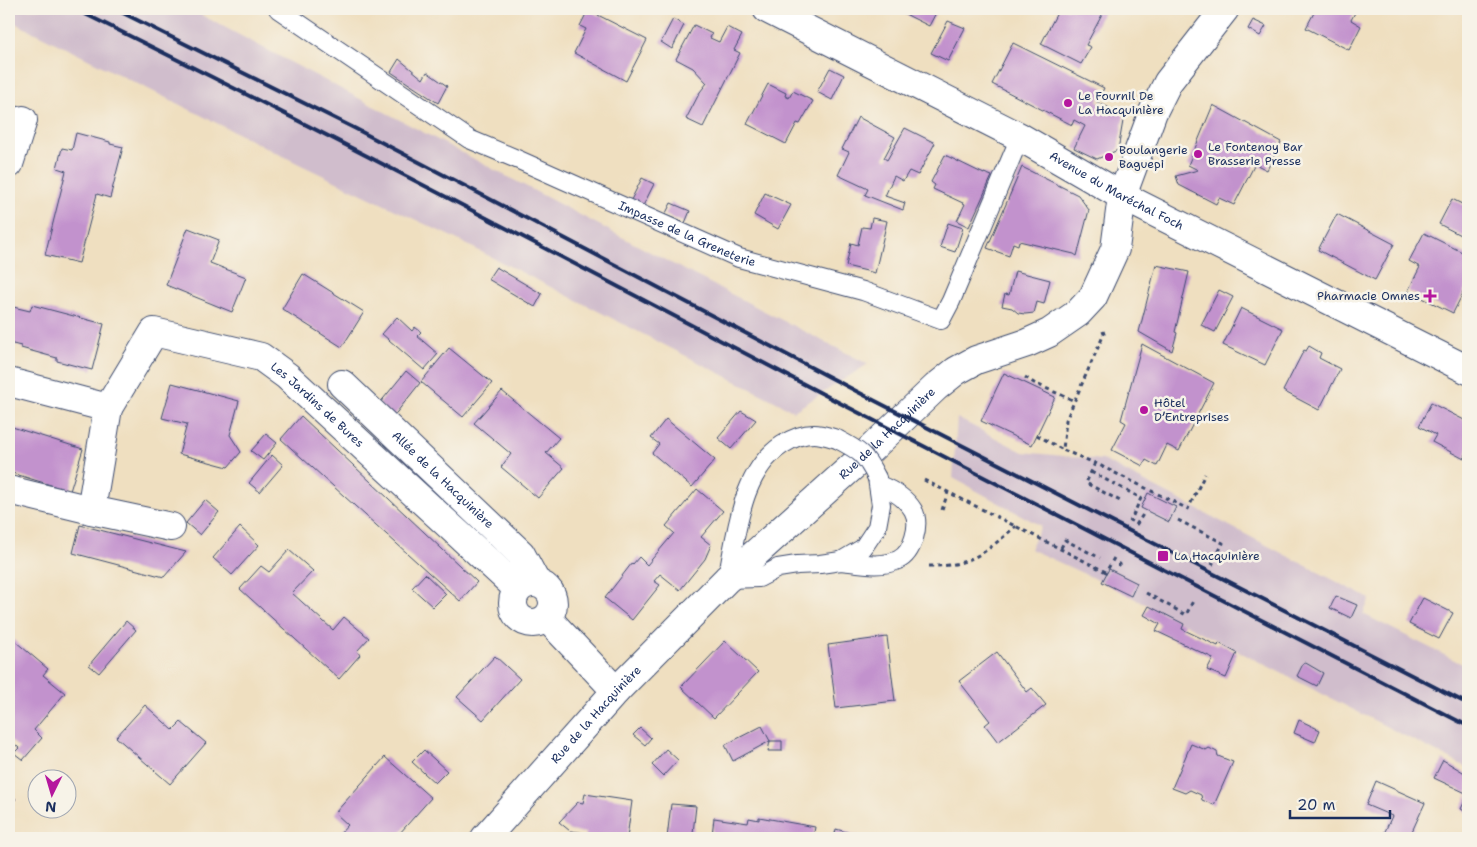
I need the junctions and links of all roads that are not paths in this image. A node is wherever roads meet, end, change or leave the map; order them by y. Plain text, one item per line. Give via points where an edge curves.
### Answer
1 (278, 9) edge
2 (767, 9) edge
3 (1224, 9) edge
4 (23, 120) dead end
5 (1020, 137) junction
6 (9, 164) edge
7 (1122, 196) junction
8 (1468, 370) edge
9 (9, 382) edge
10 (342, 384) dead end
11 (108, 408) junction
12 (878, 482) junction
13 (9, 490) edge
14 (91, 510) junction
15 (171, 527) dead end
16 (841, 561) junction
17 (727, 579) junction
18 (527, 586) junction
19 (616, 691) junction
20 (484, 838) edge

1 - 5 lane, Impasse de la Greneterie via 469,139 739,258 864,291 941,320
2 - 5 street, Avenue du Maréchal Foch
3 - 7 street, Rue de la Hacquinière via 1168,82 1153,112
4 - 6 street
5 - 7 street, Avenue du Maréchal Foch
7 - 8 street, Avenue du Maréchal Foch
7 - 17 street, Rue de la Hacquinière via 1114,249 1093,297 1078,314 1049,333 976,360 956,371
9 - 11 street
10 - 18 street, Allée de la Hacquinière via 521,554
11 - 14 street, Les Jardins de Bures
11 - 18 street, Les Jardins de Bures via 154,332 261,357 287,376
12 - 16 lane via 881,504 878,527 864,548
12 - 16 lane via 902,498 914,511 917,530 912,546 899,560 878,565
12 - 17 lane, bridge via 868,460 855,448 814,434 792,438 763,461 753,479 742,507
13 - 14 street
14 - 15 street
16 - 17 lane via 778,568 759,578
17 - 19 street, Rue de la Hacquinière
18 - 19 street via 513,601 521,619 534,623 547,618
19 - 20 street, Rue de la Hacquinière

